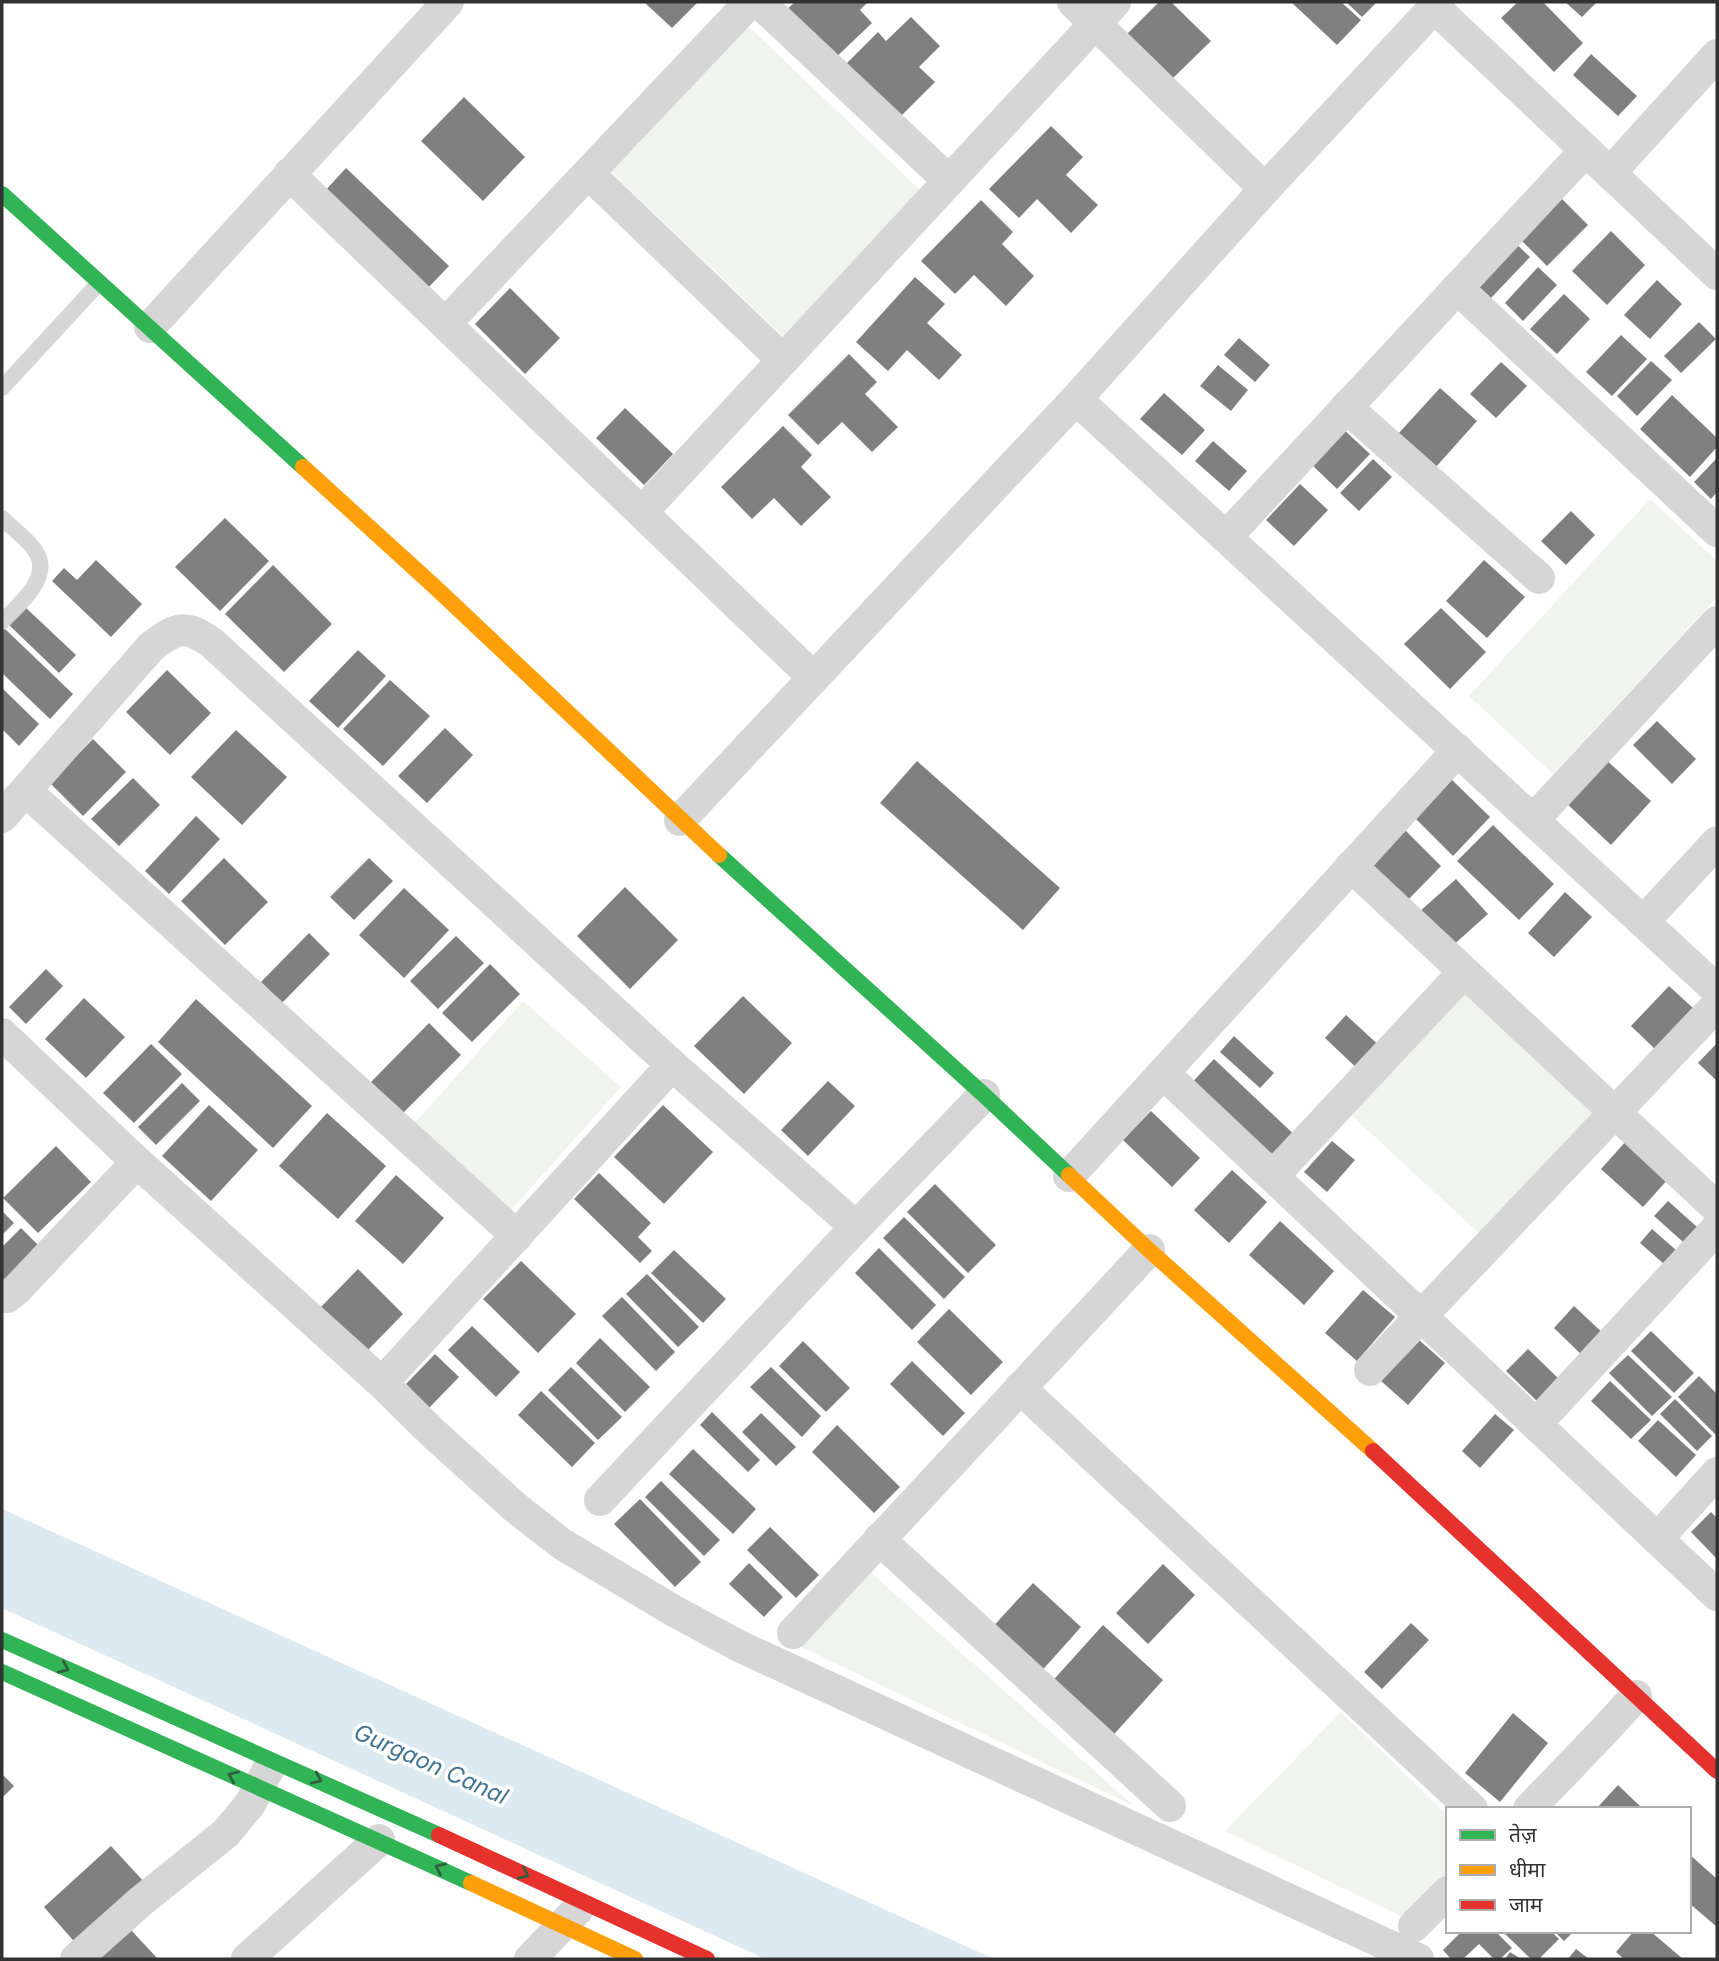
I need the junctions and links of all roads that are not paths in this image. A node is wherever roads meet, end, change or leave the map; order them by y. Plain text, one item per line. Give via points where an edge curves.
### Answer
1 (448, 2) edge
2 (750, 2) edge
3 (759, 2) edge
4 (1436, 4) edge
5 (1094, 9) edge
6 (1717, 55) edge
7 (1586, 150) junction
8 (588, 173) junction
9 (1611, 173) junction
10 (289, 174) junction
11 (949, 181) junction
12 (1265, 189) junction
13 (2, 194) edge
14 (1717, 274) edge
15 (99, 283) junction
16 (1457, 288) junction
17 (445, 324) junction
18 (150, 327) junction
19 (783, 360) junction
20 (2, 388) edge
21 (1076, 398) junction
22 (1346, 407) junction
23 (642, 512) junction
24 (2, 518) edge
25 (1717, 531) edge
26 (1226, 537) junction
27 (1539, 578) dead end
28 (2, 622) edge
29 (1717, 622) edge
30 (813, 677) junction
31 (1458, 750) junction
32 (26, 791) junction
33 (2, 817) edge
34 (680, 820) junction
35 (1533, 820) junction
36 (1717, 842) edge
37 (1351, 866) junction
38 (1643, 922) junction
39 (1464, 972) junction
40 (1717, 990) edge
41 (1717, 1005) edge
42 (2, 1034) edge
43 (672, 1065) junction
44 (1163, 1073) junction
45 (984, 1095) junction
46 (1615, 1112) junction
47 (137, 1162) junction
48 (1069, 1176) junction
49 (1273, 1177) junction
50 (1717, 1208) edge
51 (856, 1227) junction
52 (1717, 1228) edge
53 (517, 1236) junction
54 (1149, 1250) junction
55 (2, 1297) edge
56 (1422, 1317) junction
57 (1370, 1370) dead end
58 (382, 1383) junction
59 (1020, 1388) junction
60 (1535, 1424) junction
61 (1717, 1473) edge
62 (600, 1500) dead end
63 (879, 1539) junction
64 (1657, 1539) junction
65 (1717, 1595) edge
66 (793, 1633) dead end
67 (2, 1640) edge
68 (2, 1672) edge
69 (1636, 1696) junction
70 (274, 1760) junction
71 (1717, 1771) edge
72 (258, 1787) junction
73 (1170, 1806) dead end
74 (1470, 1807) edge
75 (1531, 1807) edge
76 (379, 1840) junction
77 (1446, 1894) edge
78 (574, 1913) junction
79 (1414, 1926) dead end
80 (76, 1959) edge
81 (247, 1959) edge
82 (530, 1959) edge
83 (635, 1959) edge
84 (707, 1959) edge
85 (1418, 1959) edge

1 - 10 street
2 - 8 street
3 - 11 street
4 - 7 street
4 - 12 street
5 - 11 street
5 - 12 street
6 - 9 street
7 - 9 street
7 - 16 street
8 - 17 street
8 - 19 street
9 - 14 street
10 - 17 street
10 - 18 street
11 - 19 street
12 - 21 street
13 - 15 street
15 - 18 street
15 - 20 lane
16 - 22 street
16 - 25 street
17 - 23 street
18 - 34 street via 435,587
19 - 23 street
21 - 26 street
21 - 30 street
22 - 26 street
22 - 27 street
23 - 30 street
24 - 28 lane via 35,550 41,567 31,592
26 - 31 street
29 - 35 street
30 - 34 street
31 - 35 street
31 - 37 street
32 - 33 street
32 - 43 street via 151,647 182,629 196,631
32 - 53 street
34 - 45 street
35 - 38 street
36 - 38 street
37 - 39 street
37 - 44 street
38 - 40 street
39 - 46 street
39 - 49 street
41 - 46 street
42 - 47 street
43 - 51 street
43 - 53 street
44 - 48 street
44 - 49 street
45 - 48 street
45 - 51 street
46 - 50 street
46 - 56 street
47 - 55 street via 17,1289
47 - 58 street
48 - 54 street
49 - 56 street
51 - 62 street
52 - 60 street
53 - 58 street
54 - 59 street
54 - 69 street via 1334,1414
56 - 57 street
56 - 60 street
58 - 85 street via 538,1526 682,1616
59 - 63 street
59 - 74 street
60 - 64 street
61 - 64 street
63 - 66 street
63 - 73 street
64 - 65 street
67 -> 70 street
72 -> 68 street
69 - 71 street
69 - 75 street
70 - 72 street
70 -> 78 street
72 - 76 street
72 - 80 street via 226,1833
78 -> 76 street
76 - 81 street
77 - 79 street
78 - 82 street
78 - 83 street
78 - 84 street

